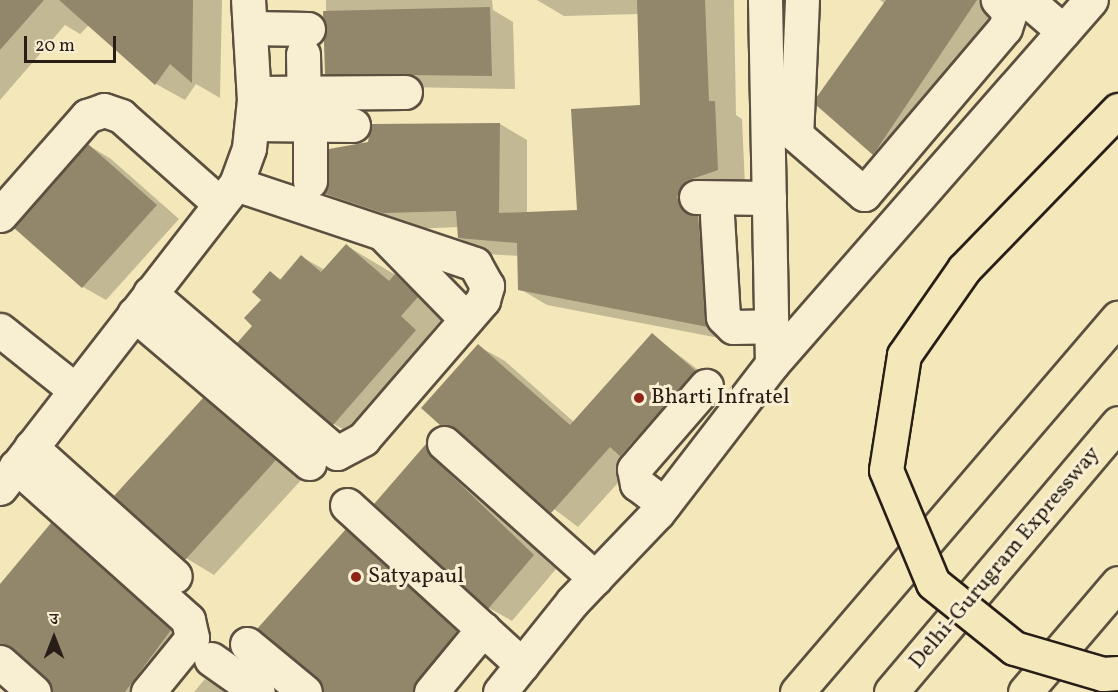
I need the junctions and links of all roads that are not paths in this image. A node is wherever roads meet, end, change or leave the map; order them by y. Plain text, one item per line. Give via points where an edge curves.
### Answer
1 (998, 0) edge
2 (1091, 0) edge
3 (1035, 3) edge
4 (249, 14) edge
5 (765, 14) edge
6 (802, 14) edge
7 (1063, 31) junction
8 (992, 43) junction
9 (1026, 74) junction
10 (405, 92) dead end
11 (307, 108) junction
12 (253, 109) junction
13 (1118, 110) edge
14 (353, 124) dead end
15 (310, 181) dead end
16 (228, 194) junction
17 (769, 198) junction
18 (0, 215) edge
19 (382, 233) junction
20 (142, 304) junction
21 (1118, 318) edge
22 (466, 319) junction
23 (772, 326) junction
24 (0, 330) edge
25 (772, 364) junction
26 (706, 386) dead end
27 (74, 389) junction
28 (1118, 423) edge
29 (444, 443) dead end
30 (309, 463) dead end
31 (16, 467) edge
32 (664, 504) junction
33 (347, 505) dead end
34 (542, 552) dead end
35 (175, 576) dead end
36 (1118, 583) edge
37 (589, 584) junction
38 (483, 629) junction
39 (247, 644) dead end
40 (211, 659) dead end
41 (0, 662) edge
42 (522, 665) junction
43 (1118, 673) edge
44 (1118, 682) edge
45 (34, 692) edge
46 (148, 692) edge
47 (258, 692) edge
48 (305, 692) edge
49 (431, 692) edge
50 (500, 692) edge
51 (797, 692) edge
52 (891, 692) edge
53 (1025, 692) edge
54 (1110, 692) edge

1 - 8 street via 1011,18
2 - 7 street
3 - 7 street
4 - 11 street via 305,41
4 - 12 street
5 - 6 street
5 - 17 street
6 - 8 street via 796,135 864,194
7 - 9 street
8 - 9 street
9 - 25 street
10 - 11 street
11 - 12 street
11 - 14 street
11 - 15 street
12 - 16 street
13 - 43 main road, bridge via 964,269 904,355 886,470 933,583 1014,648 1102,674
16 - 18 street via 121,116 104,110 87,116
16 - 19 street
16 - 20 street
17 - 23 street
17 - 23 street via 707,207 723,317 734,327
19 - 22 street
19 - 22 street via 475,264 484,273 483,300
20 - 22 street via 337,453 363,439
20 - 27 street
20 - 30 street
21 - 51 main road
23 - 25 street
24 - 27 street
25 - 32 street
26 - 32 street via 634,469 637,484
27 - 31 street
28 - 52 main road, Delhi-Gurugram Expressway
29 - 37 street
31 - 35 street
31 - 46 street via 188,620 192,638
32 - 37 street
33 - 38 street
34 - 37 street
36 - 53 main road
37 - 42 street
38 - 42 street
38 - 49 street
39 - 48 street
40 - 47 street
41 - 45 street
42 - 50 street
44 - 54 main road

